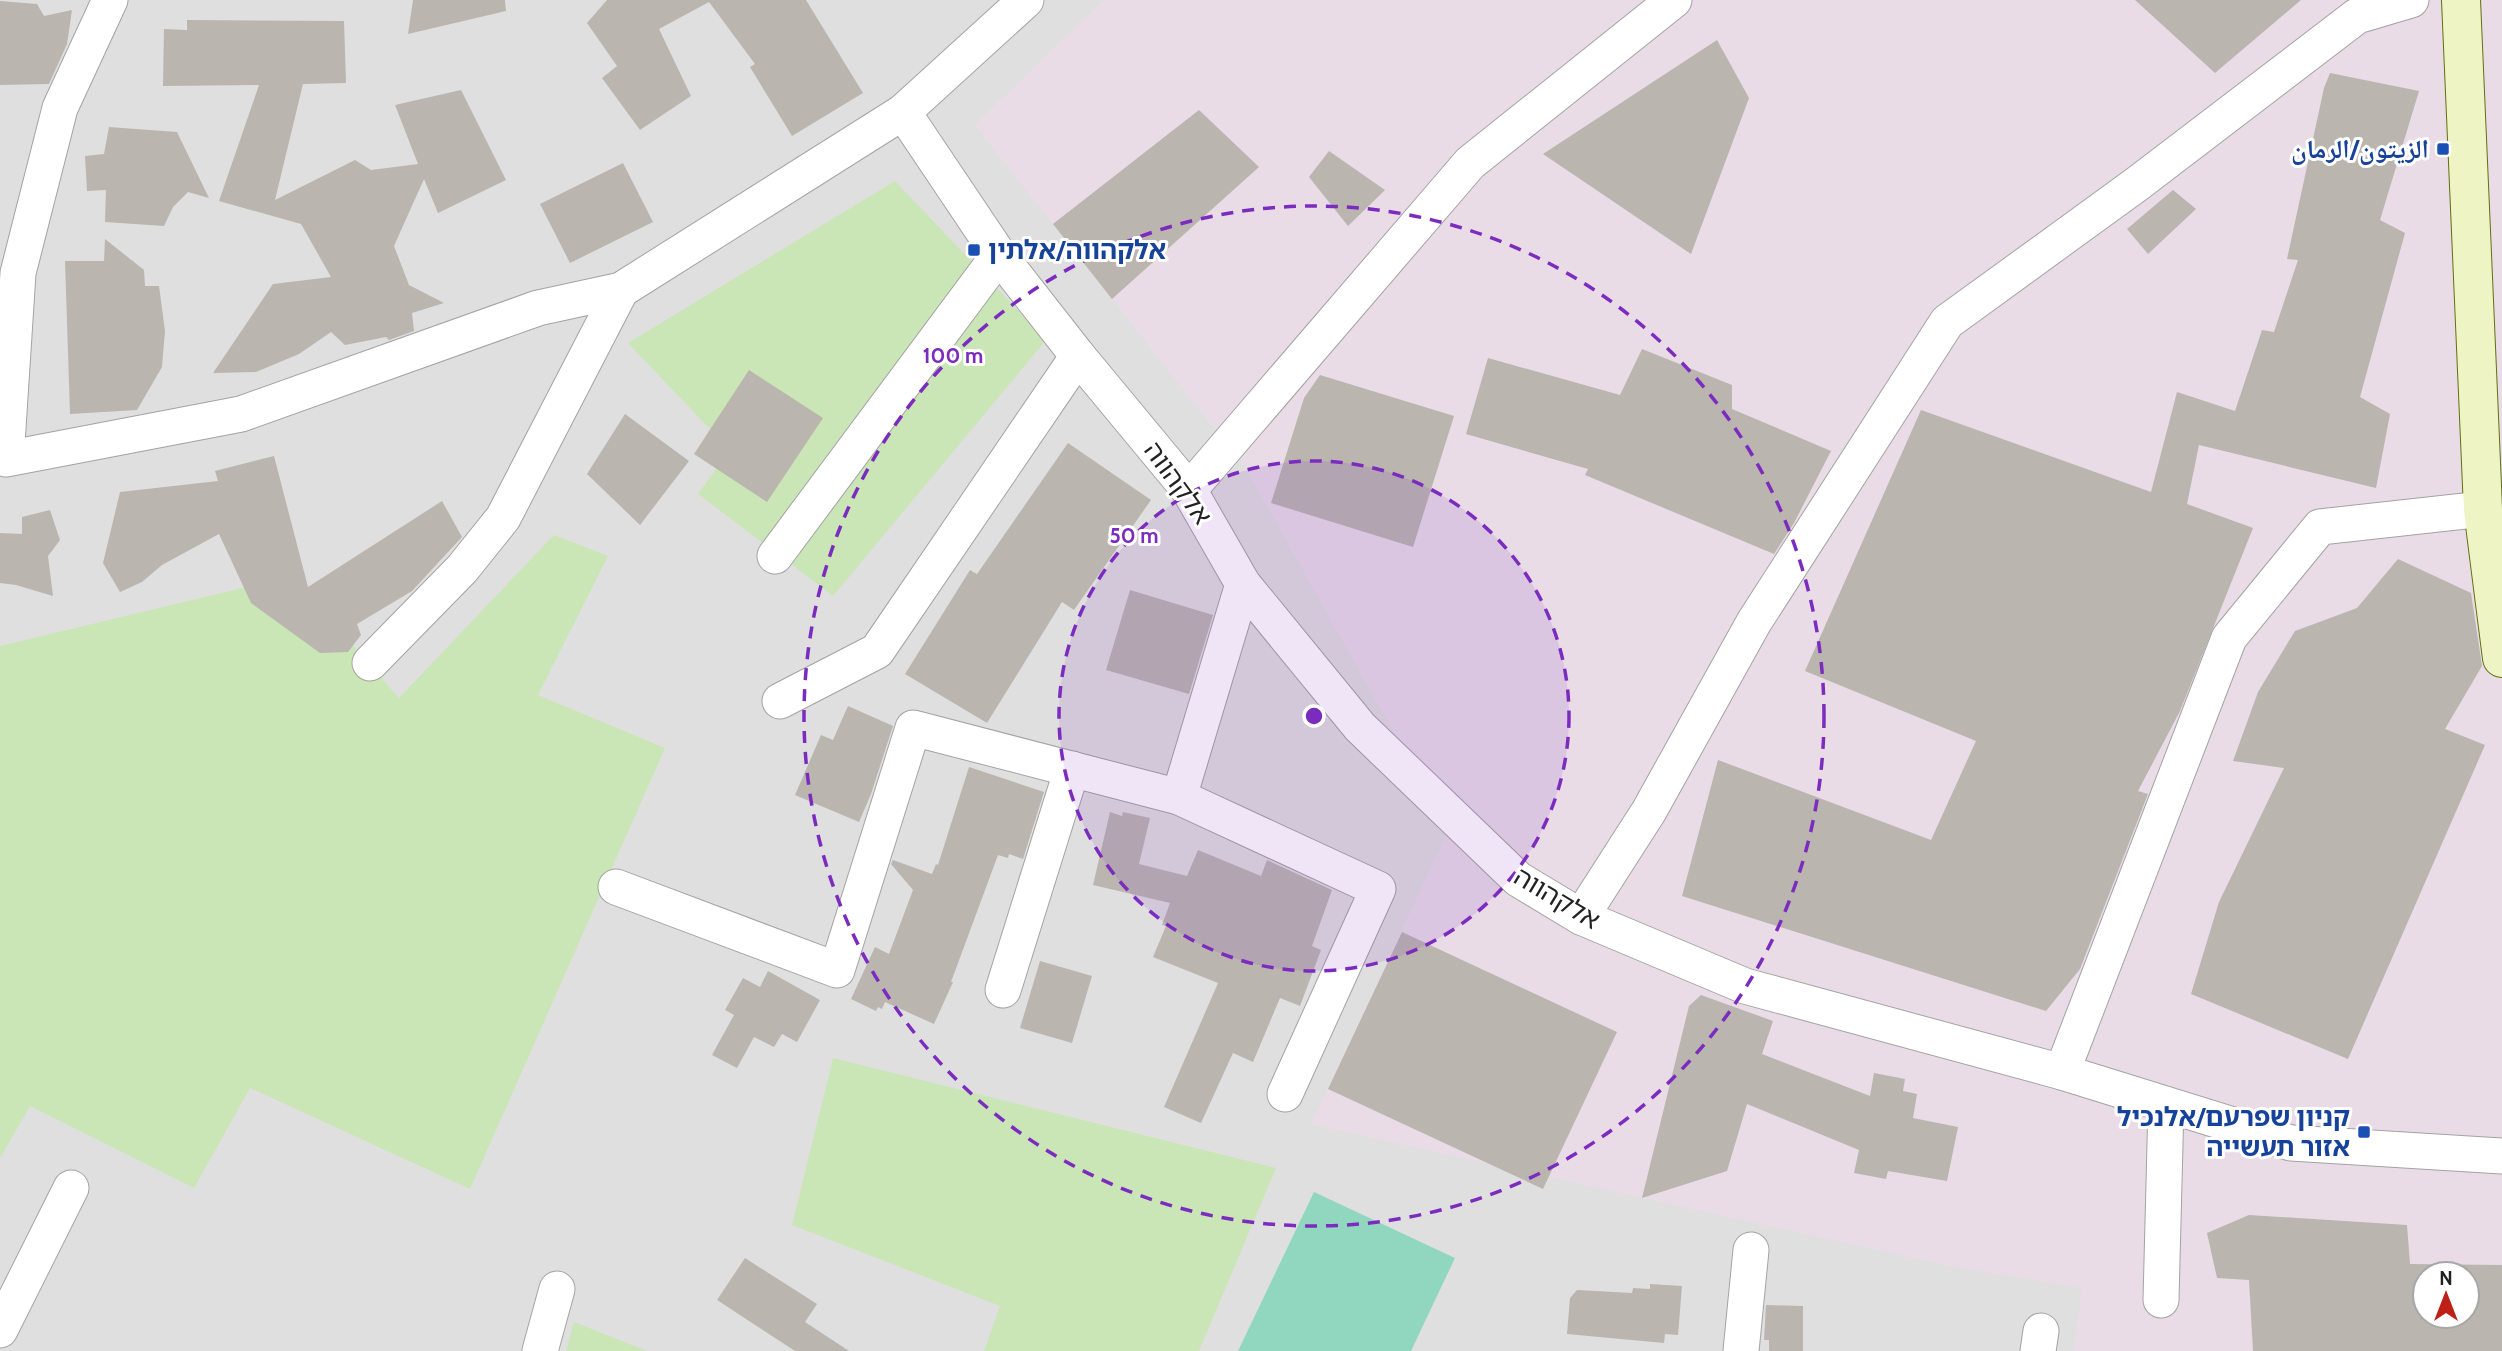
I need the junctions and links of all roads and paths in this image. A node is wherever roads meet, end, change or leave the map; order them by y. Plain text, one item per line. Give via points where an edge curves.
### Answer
1 (110, 0) edge
2 (1026, 0) edge
3 (1674, 0) edge
4 (2411, 0) edge
5 (2461, 0) edge
6 (903, 112) junction
7 (999, 255) junction
8 (621, 290) junction
9 (1078, 356) junction
10 (3, 460) edge
11 (1189, 491) junction
12 (2483, 509) junction
13 (775, 556) dead end
14 (1243, 584) junction
15 (2502, 658) edge
16 (370, 663) dead end
17 (780, 701) dead end
18 (1072, 769) junction
19 (1178, 797) junction
20 (616, 887) dead end
21 (1581, 917) junction
22 (1003, 990) dead end
23 (2062, 1072) junction
24 (1284, 1094) dead end
25 (2166, 1105) junction
26 (2502, 1156) edge
27 (71, 1188) dead end
28 (1751, 1250) dead end
29 (557, 1289) dead end
30 (2161, 1300) dead end
31 (0, 1330) edge
32 (540, 1351) edge
33 (1741, 1351) edge

1 - 10 street via 60,108 19,273
2 - 6 street
3 - 11 street via 1470,163
4 - 21 street via 2357,16 1947,322 1754,622 1649,811
5 - 12 street
6 - 7 street, אלקהווה
6 - 8 street
7 - 9 street, אלקהווה
7 - 13 street
8 - 10 street via 538,308 241,414
8 - 16 street via 503,518 462,569
9 - 11 street, אלקהווה
9 - 17 street via 877,650
11 - 14 street, אלקהווה
12 - 15 street
12 - 23 street via 2320,527 2229,638
14 - 19 street
14 - 21 street, אלקהווה via 1360,727 1518,879
18 - 19 street
18 - 20 street via 913,728 837,970
18 - 22 street
19 - 24 street via 1378,889
21 - 23 street, אלקהווה via 1745,986
23 - 25 street, אלקהווה
25 - 26 street, אלקהווה via 2291,1143
25 - 30 street
27 - 31 street
28 - 33 street
29 - 32 street

